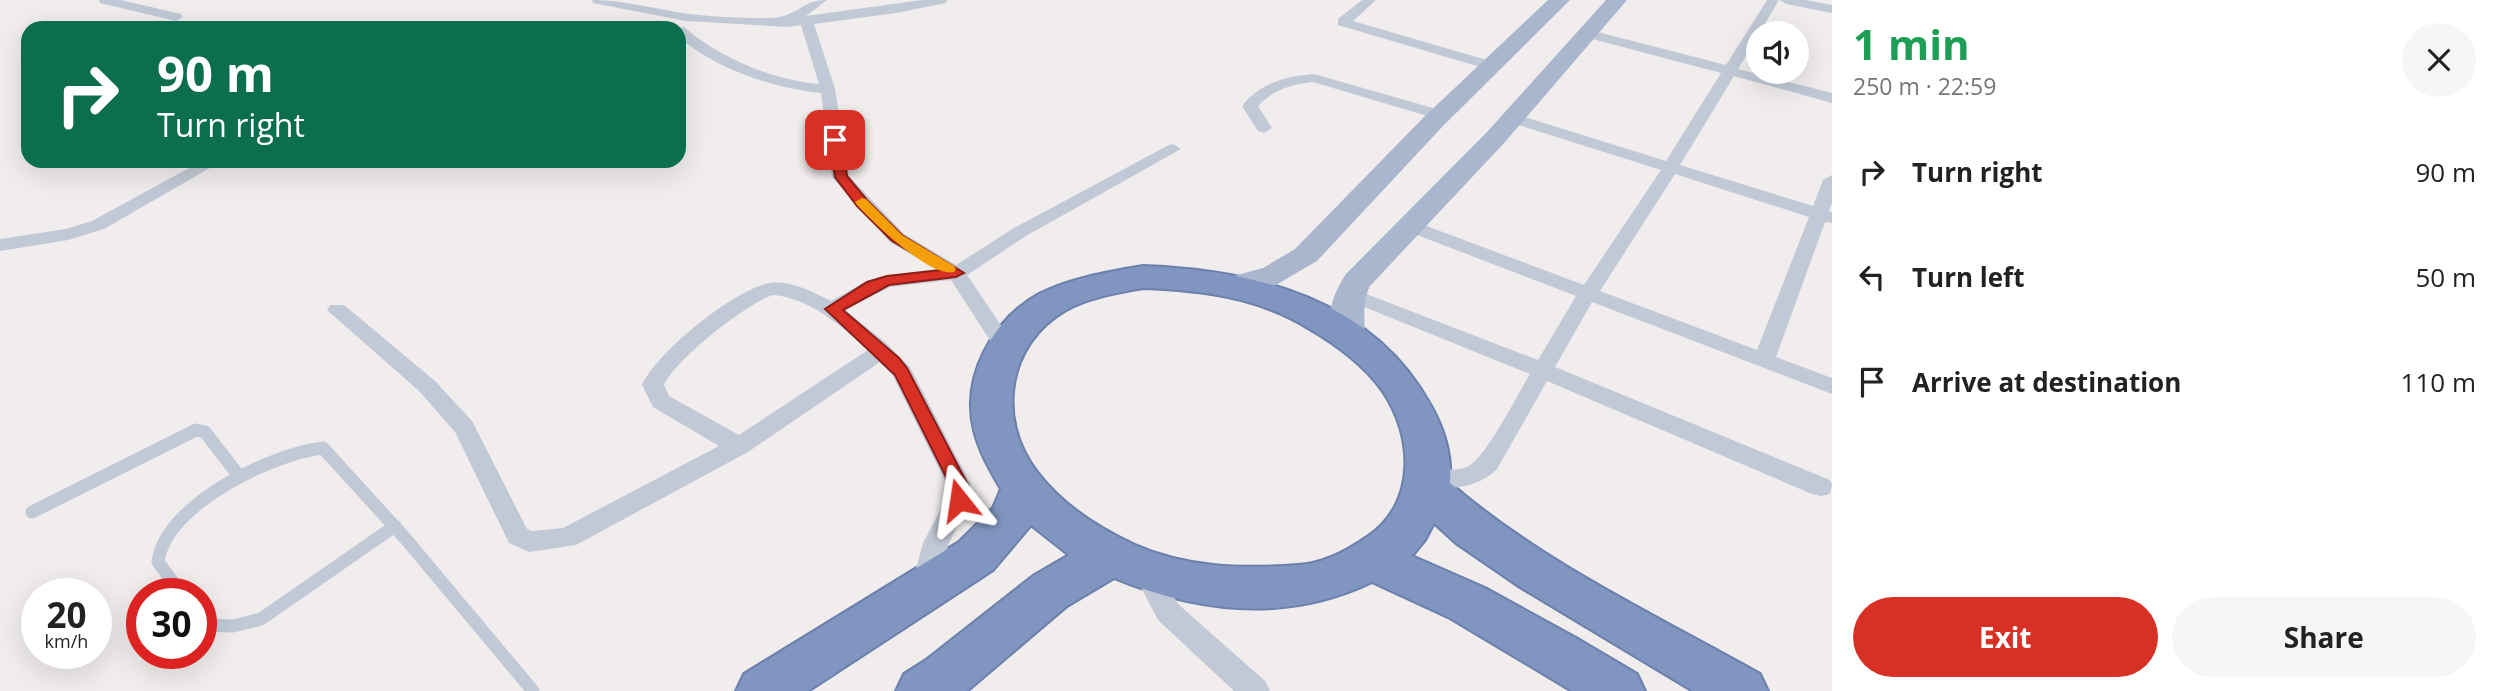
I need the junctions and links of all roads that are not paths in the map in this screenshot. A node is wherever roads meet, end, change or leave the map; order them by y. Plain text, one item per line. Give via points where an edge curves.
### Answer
1 (105, 0) edge
2 (598, 0) edge
3 (821, 0) edge
4 (941, 0) edge
5 (1370, 0) edge
6 (1560, 0) edge
7 (1617, 0) edge
8 (1773, 0) edge
9 (1786, 0) edge
10 (924, 2) edge
11 (679, 5) dead end
12 (1832, 9) edge
13 (661, 15) junction
14 (176, 16) dead end
15 (668, 21) edge
16 (788, 23) junction
17 (807, 23) junction
18 (1586, 33) junction
19 (686, 36) edge
20 (1492, 66) junction
21 (1730, 70) junction
22 (828, 89) junction
23 (1832, 98) edge
24 (1441, 115) junction
25 (1512, 118) junction
26 (1264, 128) dead end
27 (1173, 149) dead end
28 (1671, 167) junction
29 (201, 168) edge
30 (1832, 180) edge
31 (1826, 216) edge
32 (1410, 226) junction
33 (0, 245) edge
34 (956, 273) junction
35 (1237, 285) junction
36 (1589, 292) junction
37 (1349, 294) junction
38 (833, 309) junction
39 (337, 310) dead end
40 (1349, 336) junction
41 (1004, 346) junction
42 (881, 351) junction
43 (1764, 360) junction
44 (1544, 371) junction
45 (1832, 386) edge
46 (740, 446) junction
47 (239, 476) junction
48 (1427, 483) junction
49 (1821, 488) dead end
50 (1023, 489) junction
51 (32, 512) dead end
52 (395, 526) junction
53 (1371, 561) junction
54 (1130, 564) junction
55 (170, 578) edge
56 (923, 591) junction
57 (217, 627) edge
58 (533, 691) edge
59 (763, 691) edge
60 (923, 691) edge
61 (1255, 691) edge
62 (1618, 691) edge
63 (1741, 691) edge

1 - 14 street
2 - 13 street
3 - 16 street
4 - 10 street
5 - 20 street via 1343,22
6 - 20 main road
7 - 18 main road
8 - 21 street
9 - 12 street
10 - 17 street via 878,14
11 - 13 street
13 - 15 street
13 - 16 street via 698,21
16 - 17 street
17 - 22 street
18 - 21 street
18 - 25 main road
19 - 22 street via 701,49 790,86
20 - 24 main road
21 - 23 street
21 - 28 street
22 - 34 street via 841,177 897,238
24 - 26 street via 1314,78 1281,83 1257,97 1250,106
24 - 35 main road via 1306,255 1264,281
25 - 28 street
25 - 32 main road
27 - 34 street via 1020,232
28 - 31 street
28 - 36 street
29 - 33 street via 98,225
30 - 31 street
31 - 43 street
32 - 36 street
32 - 37 main road
34 - 38 street via 887,281
34 - 41 street
35 - 40 highway via 1277,297
35 - 41 highway via 1143,277 1100,284 1061,298 1028,319
36 - 43 street
36 - 44 street
37 - 40 main road via 1345,312
37 - 44 street
38 - 42 street
38 - 46 street via 773,289 751,298 657,374 653,385 661,401
39 - 46 street via 427,386 464,427 518,536 529,542 567,538
40 - 48 highway via 1397,380 1425,433
41 - 50 highway via 989,389 995,438
42 - 46 street
42 - 56 street via 902,372 959,485 959,500 937,540
43 - 45 street
44 - 48 street via 1480,473
44 - 49 street
47 - 51 lane via 205,432 196,430
47 - 52 lane via 294,452 323,448
47 - 55 lane via 168,534 158,562
48 - 53 highway via 1408,529
48 - 63 highway via 1472,530 1537,573
50 - 54 highway via 1063,527
50 - 56 highway via 1011,519 976,556
52 - 57 lane via 261,620
52 - 58 lane
53 - 54 highway via 1306,585 1226,589
53 - 62 highway via 1480,608
54 - 60 highway via 1099,561 1068,579
54 - 61 street via 1168,612
56 - 59 highway

